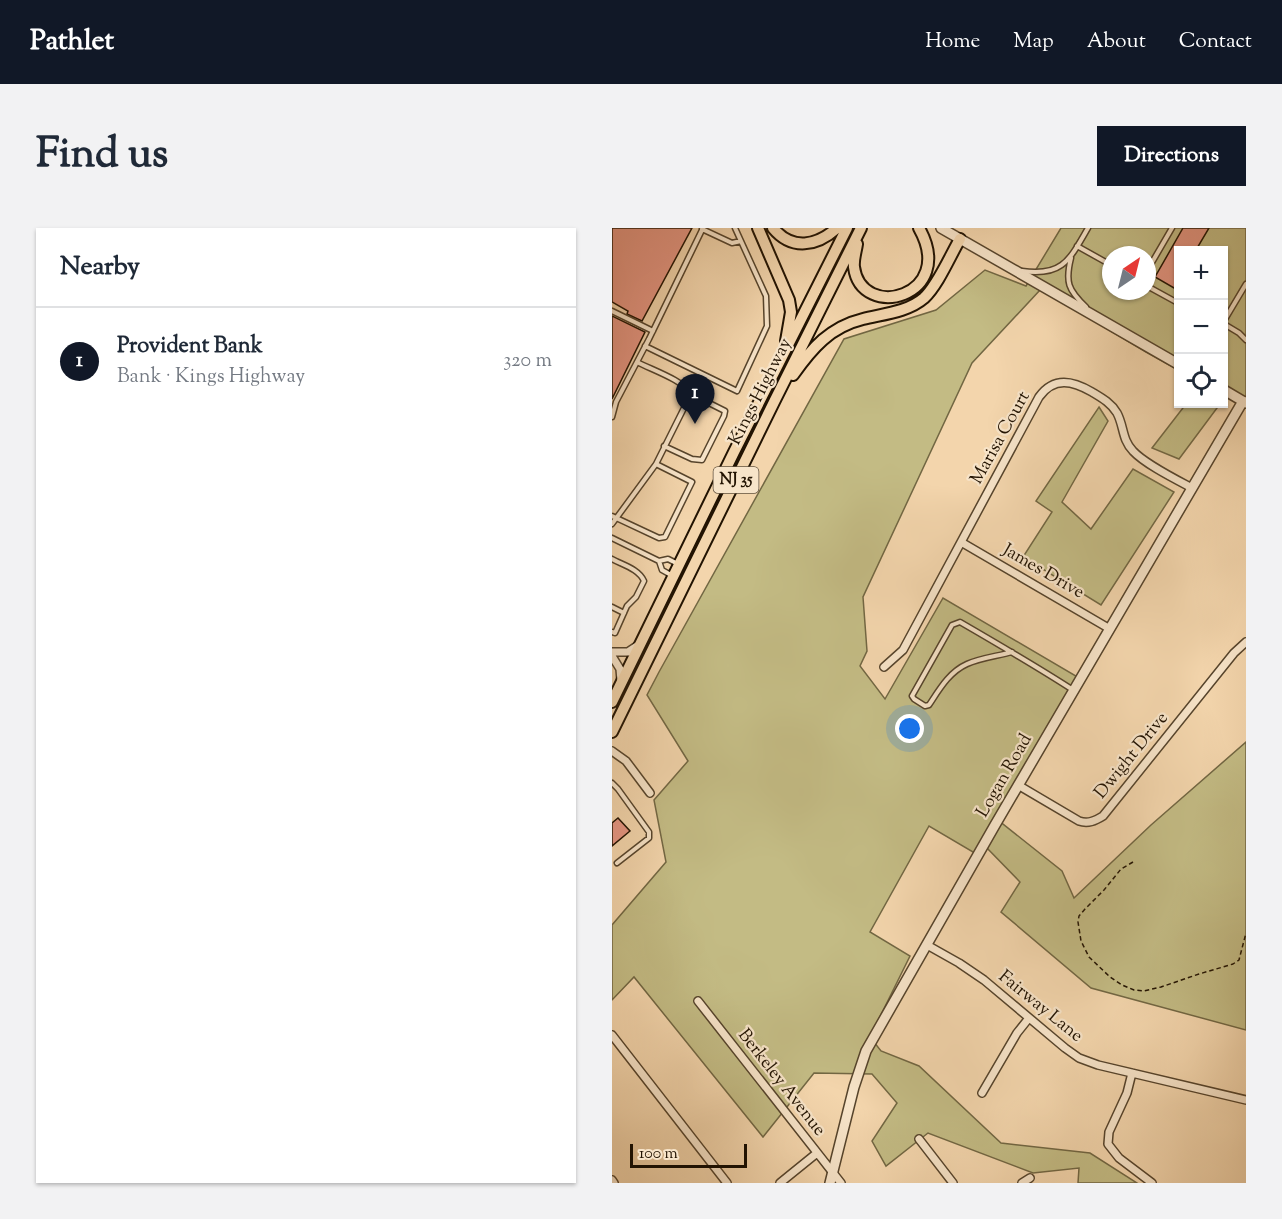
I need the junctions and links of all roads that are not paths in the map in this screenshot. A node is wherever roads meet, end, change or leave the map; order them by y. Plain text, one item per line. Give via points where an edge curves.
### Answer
1 (703, 228) edge
2 (735, 228) edge
3 (759, 228) edge
4 (773, 228) edge
5 (837, 228) edge
6 (847, 228) edge
7 (861, 228) edge
8 (919, 228) edge
9 (941, 228) edge
10 (1088, 228) edge
11 (1172, 228) edge
12 (960, 239) junction
13 (741, 241) junction
14 (1077, 246) junction
15 (1156, 256) edge
16 (1071, 257) junction
17 (1102, 260) edge
18 (1013, 269) junction
19 (1246, 284) edge
20 (1156, 291) edge
21 (1174, 300) edge
22 (612, 311) edge
23 (1228, 316) edge
24 (1097, 318) junction
25 (1228, 326) edge
26 (653, 331) junction
27 (1246, 340) edge
28 (645, 346) junction
29 (783, 357) junction
30 (1174, 361) edge
31 (637, 363) junction
32 (1228, 392) edge
33 (691, 394) junction
34 (1245, 399) edge
35 (774, 402) junction
36 (612, 417) edge
37 (664, 446) junction
38 (656, 464) junction
39 (1192, 488) junction
40 (614, 517) edge
41 (612, 524) edge
42 (612, 538) edge
43 (961, 542) junction
44 (612, 559) edge
45 (659, 561) junction
46 (679, 565) junction
47 (673, 577) junction
48 (612, 608) edge
49 (624, 613) junction
50 (1110, 629) junction
51 (612, 632) edge
52 (1246, 642) edge
53 (641, 643) junction
54 (1012, 652) junction
55 (612, 654) edge
56 (884, 667) dead end
57 (621, 683) junction
58 (1074, 690) junction
59 (612, 700) edge
60 (612, 732) edge
61 (612, 751) edge
62 (613, 785) edge
63 (1018, 785) junction
64 (650, 793) dead end
65 (617, 863) dead end
66 (927, 945) junction
67 (698, 1001) dead end
68 (1029, 1018) junction
69 (612, 1035) edge
70 (1132, 1073) junction
71 (981, 1093) dead end
72 (1246, 1100) edge
73 (920, 1139) dead end
74 (817, 1153) junction
75 (833, 1172) junction
76 (1029, 1178) dead end
77 (727, 1183) edge
78 (780, 1183) edge
79 (830, 1183) edge
80 (841, 1183) edge
81 (954, 1183) edge
82 (1022, 1183) edge
83 (1152, 1183) edge

1 - 13 lane via 732,243
1 - 26 lane
2 - 13 lane
3 - 29 main road via 790,306
4 - 5 main road via 788,240 808,244
6 - 29 main road, Kings Highway / NJ 35
7 - 8 main road via 854,264 858,280 876,295 896,297 916,287 926,272 928,249
7 - 35 main road, Kings Highway / NJ 35
9 - 12 street
10 - 14 lane
11 - 15 lane
12 - 18 street
12 - 35 main road via 924,297 906,308 853,322 829,334 811,351
13 - 28 lane via 765,296 767,326 737,391
14 - 16 lane
14 - 17 lane
16 - 18 lane via 1044,272
16 - 24 lane via 1069,286
18 - 24 street
19 - 23 lane
20 - 21 lane
22 - 26 lane
24 - 30 street
25 - 27 lane
26 - 28 lane
28 - 31 lane
29 - 46 main road, Kings Highway / NJ 35
31 - 33 lane via 680,383
31 - 36 lane
32 - 34 street
33 - 37 lane
33 - 37 lane via 724,411 702,460
34 - 39 street, Logan Road
35 - 60 main road, Kings Highway / NJ 35
37 - 38 lane
38 - 40 lane
38 - 40 lane via 692,482 665,537 659,538
39 - 43 street, Marisa Court via 1131,450 1116,411 1106,400 1079,385 1058,383 1039,397
39 - 50 street, Logan Road
40 - 41 lane
42 - 45 lane
43 - 50 street, James Drive
43 - 56 street, Marisa Court via 903,650
44 - 49 lane via 644,580
45 - 46 lane via 668,559
45 - 47 lane via 662,570
46 - 47 main road, Kings Highway / NJ 35
47 - 53 main road, Kings Highway / NJ 35
48 - 49 lane
49 - 51 lane via 615,633
50 - 58 street, Logan Road
52 - 63 street, Dwight Drive via 1097,820 1079,820
53 - 55 street via 630,651
53 - 57 main road, Kings Highway / NJ 35
54 - 54 lane via 956,623 912,696 929,705 956,670
54 - 58 lane
55 - 57 street via 620,669
57 - 59 main road, Kings Highway / NJ 35
58 - 63 street, Logan Road
61 - 64 street via 626,761
62 - 65 lane via 650,835
63 - 66 street, Logan Road
66 - 68 street, Fairway Lane via 984,980
66 - 75 street, Logan Road via 866,1052
67 - 74 street, Berkeley Avenue
68 - 70 street, Fairway Lane via 1079,1058
68 - 71 street
69 - 77 street
70 - 72 street, Fairway Lane
70 - 83 street via 1108,1144 1119,1158
73 - 81 street
74 - 75 street, Berkeley Avenue
74 - 78 street
75 - 79 street, Logan Road
75 - 80 street, Berkeley Avenue
76 - 82 street

